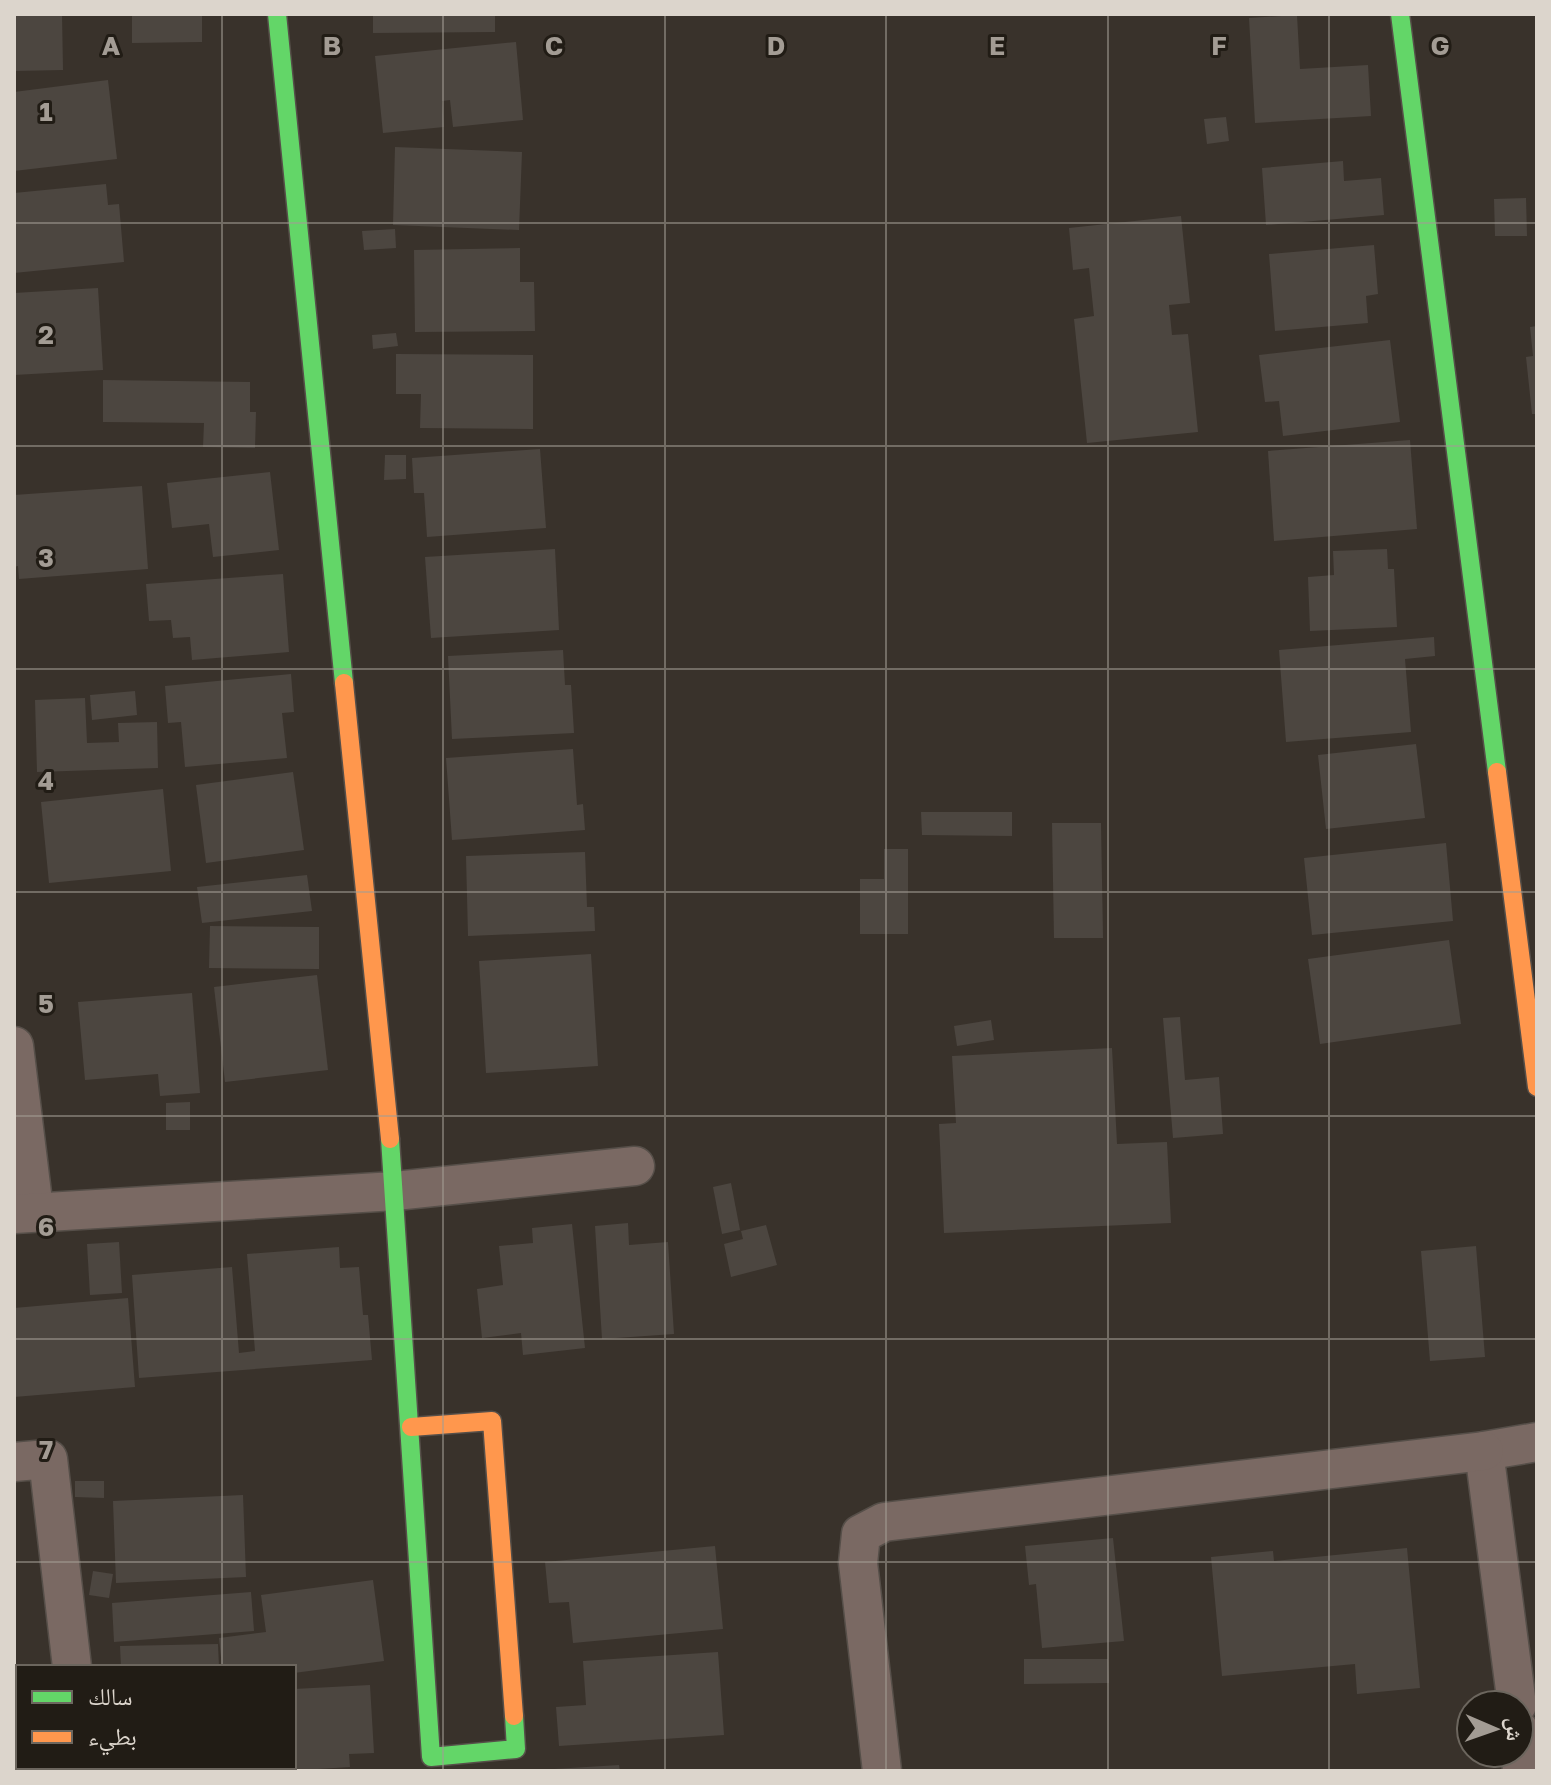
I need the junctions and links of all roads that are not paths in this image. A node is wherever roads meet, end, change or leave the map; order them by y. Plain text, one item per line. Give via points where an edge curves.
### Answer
1 (277, 14) edge
2 (1400, 14) edge
3 (14, 1046) edge
4 (1537, 1087) edge
5 (635, 1166) dead end
6 (395, 1191) junction
7 (24, 1212) edge
8 (411, 1427) junction
9 (1537, 1442) edge
10 (1484, 1451) junction
11 (14, 1462) edge
12 (1525, 1661) edge
13 (72, 1665) edge
14 (1520, 1689) edge
15 (882, 1771) edge

1 - 6 street
2 - 4 street
3 - 7 street
5 - 6 street
6 - 7 street
6 - 8 street
8 - 8 street via 431,1757 516,1749 492,1421
9 - 10 street
10 - 12 street
10 - 15 street via 884,1522 861,1534 858,1563
11 - 13 street via 48,1459
12 - 14 street

